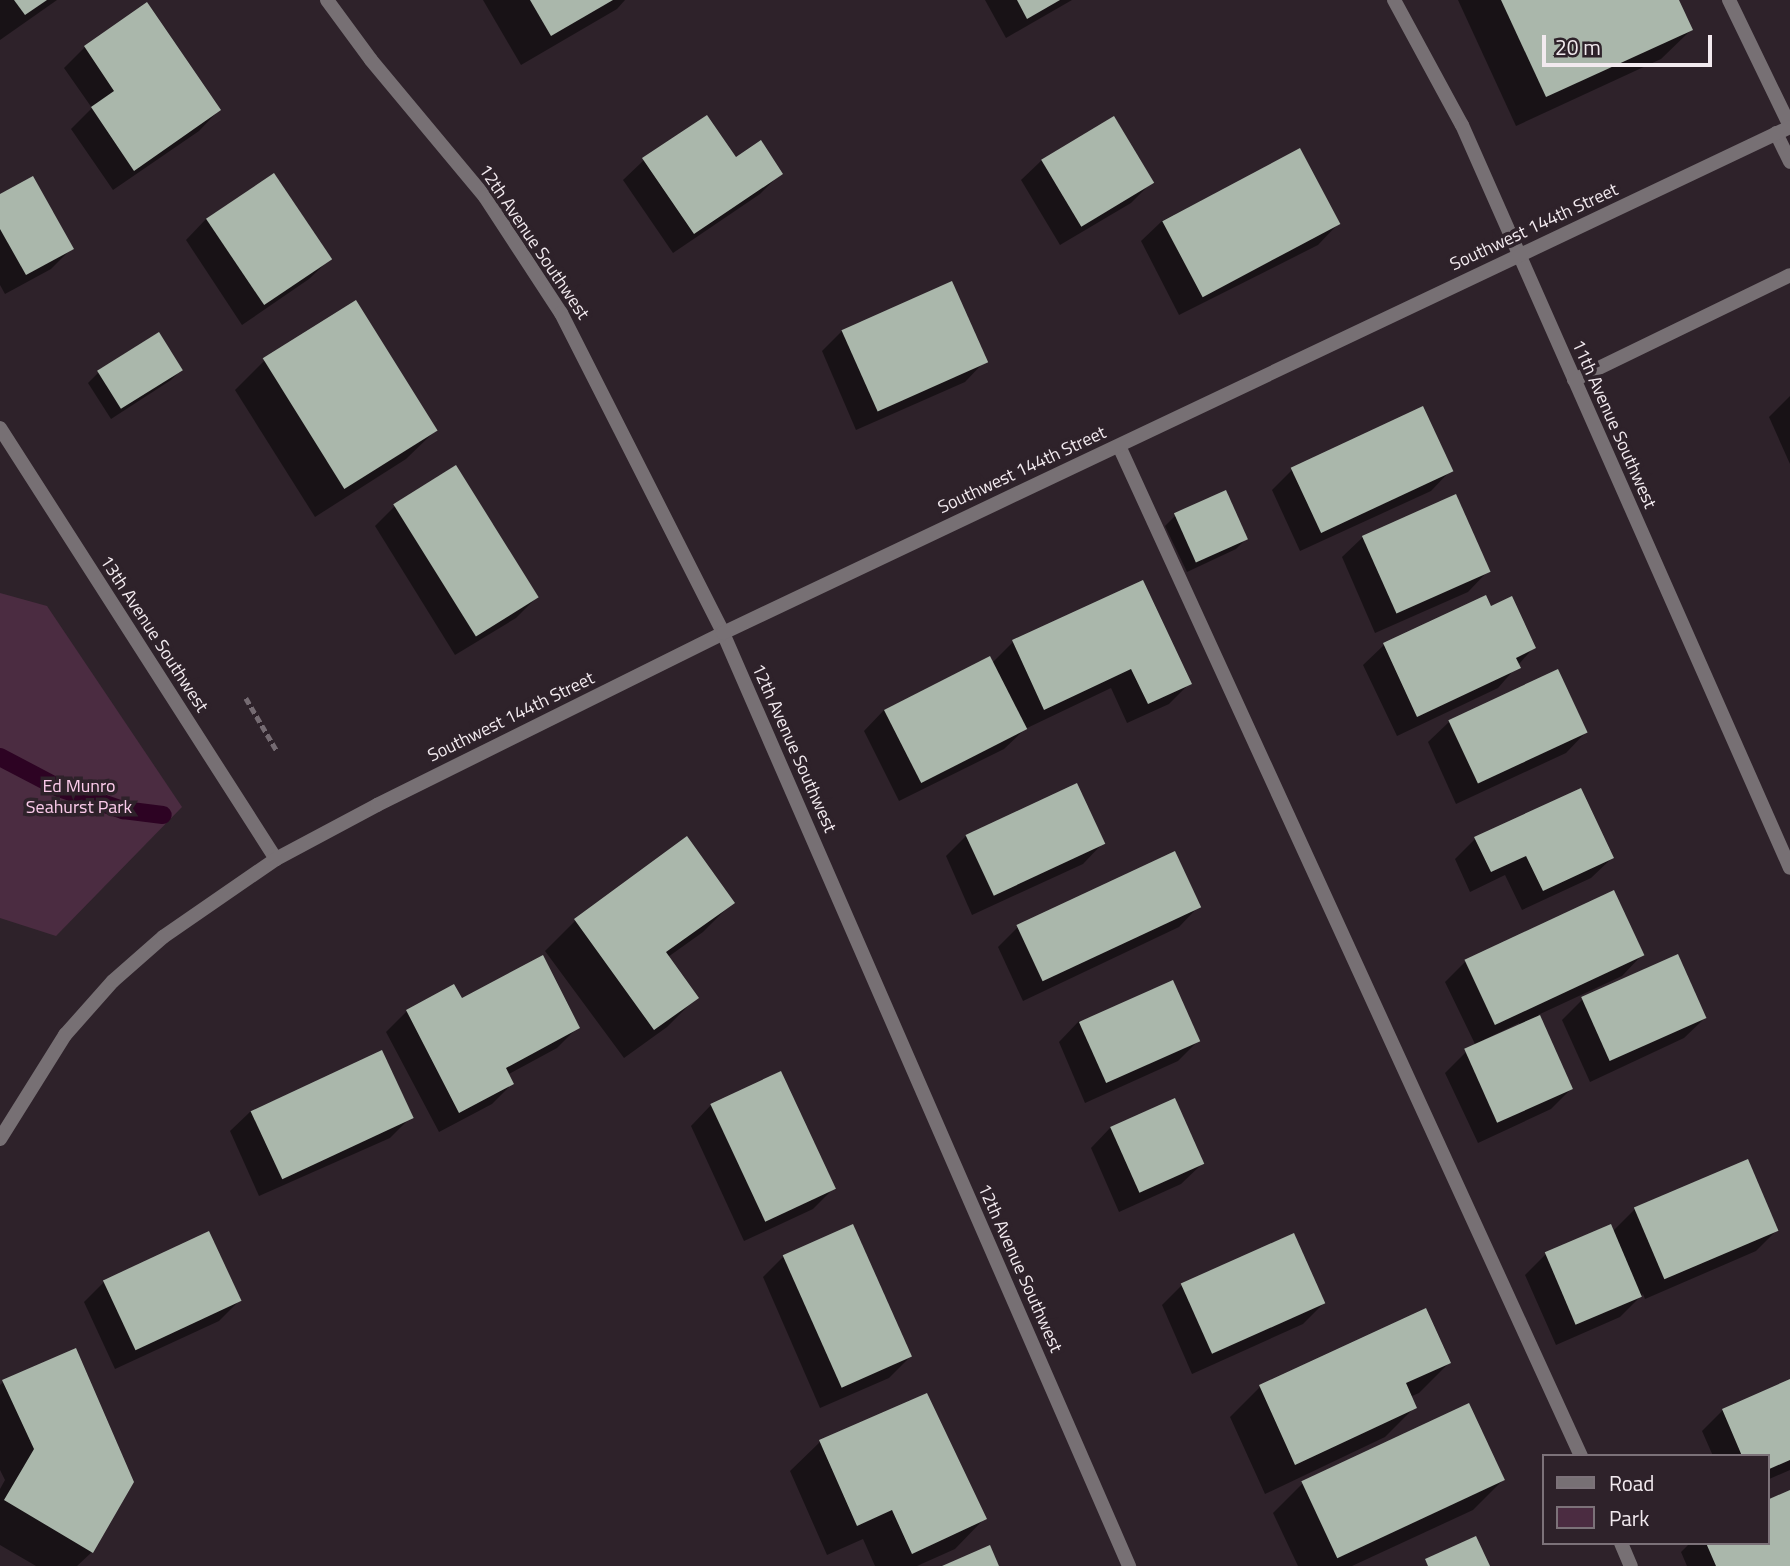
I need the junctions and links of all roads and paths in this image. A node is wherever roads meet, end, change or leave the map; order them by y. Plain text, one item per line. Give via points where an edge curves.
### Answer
1 (327, 0) edge
2 (1394, 0) edge
3 (1729, 0) edge
4 (1790, 126) edge
5 (1776, 133) junction
6 (1790, 162) edge
7 (1518, 255) junction
8 (1790, 275) edge
9 (1574, 380) junction
10 (0, 428) edge
11 (1118, 446) junction
12 (723, 633) junction
13 (246, 698) dead end
14 (276, 751) dead end
15 (275, 859) junction
16 (1790, 868) edge
17 (0, 1139) edge
18 (1580, 1454) edge
19 (1622, 1545) edge
20 (1129, 1566) edge
21 (1632, 1566) edge

1 - 12 street, 12th Avenue Southwest via 485,197 561,313
2 - 7 street, 11th Avenue Southwest via 1462,125
3 - 4 street
4 - 5 street, Southwest 144th Street
5 - 6 street
5 - 7 street, Southwest 144th Street
7 - 9 street, 11th Avenue Southwest
7 - 11 street, Southwest 144th Street
8 - 9 street
9 - 16 street, 11th Avenue Southwest
10 - 15 street, 13th Avenue Southwest
11 - 12 street, Southwest 144th Street
11 - 18 street
12 - 15 street, Southwest 144th Street
12 - 20 street, 12th Avenue Southwest
13 - 14 path
15 - 17 street, Southwest 144th Street via 163,937 113,981 65,1035
19 - 21 street

